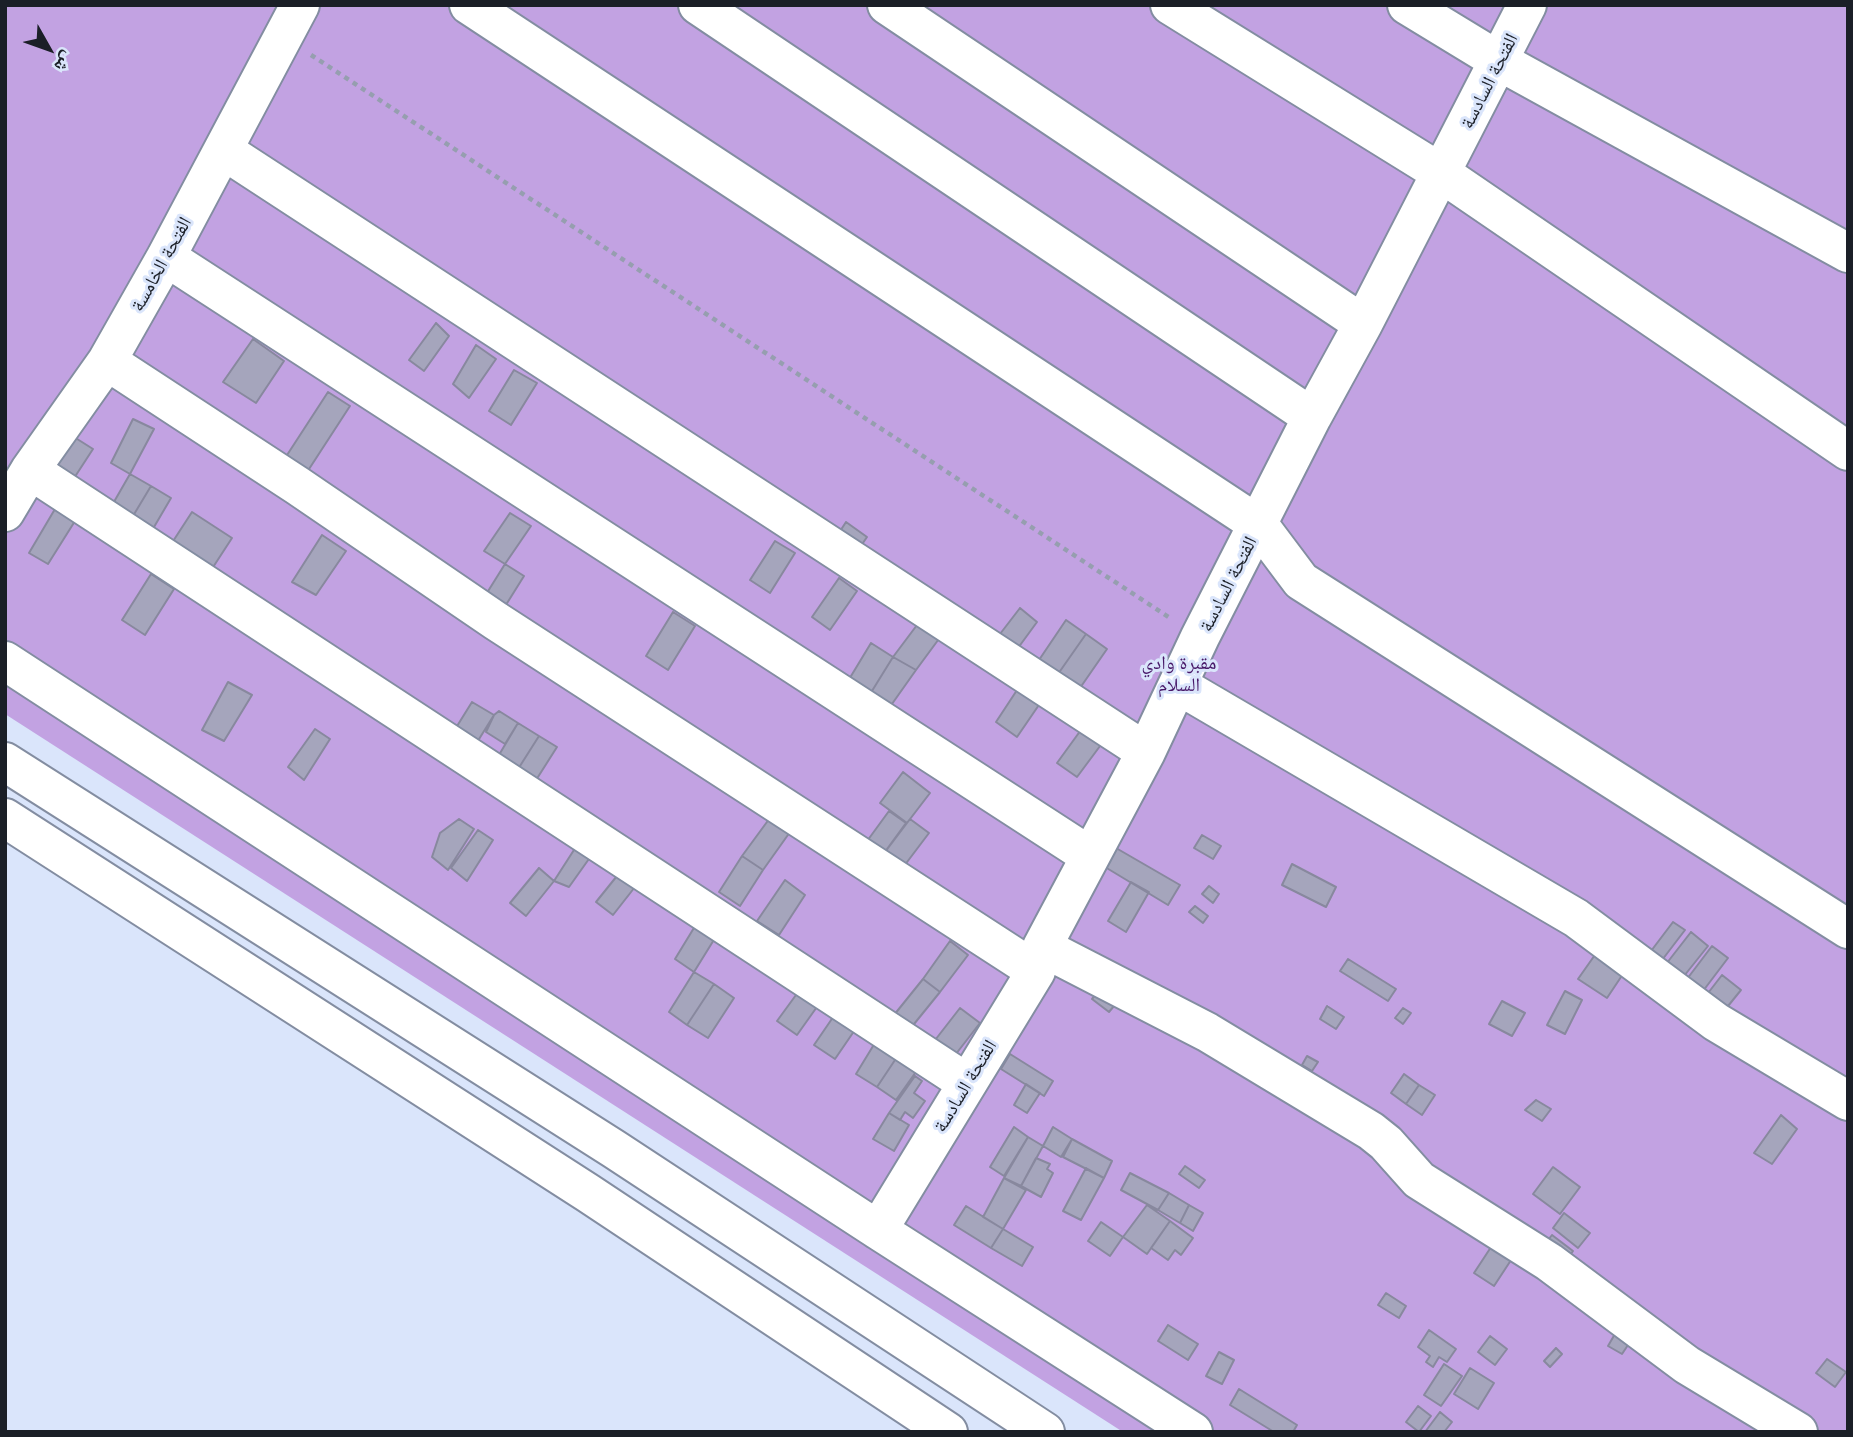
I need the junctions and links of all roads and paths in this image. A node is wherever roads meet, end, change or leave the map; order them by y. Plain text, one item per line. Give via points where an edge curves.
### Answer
1 (469, 5) edge
2 (698, 5) edge
3 (887, 5) edge
4 (1170, 5) edge
5 (1407, 5) edge
6 (1527, 5) edge
7 (291, 21) edge
8 (1499, 61) junction
9 (223, 150) junction
10 (1441, 173) junction
11 (1848, 253) edge
12 (166, 257) junction
13 (1363, 324) junction
14 (107, 361) junction
15 (1312, 417) junction
16 (1848, 451) edge
17 (30, 470) junction
18 (5, 512) edge
19 (1259, 525) junction
20 (1200, 637) junction
21 (5, 661) edge
22 (1178, 685) junction
23 (1146, 752) junction
24 (5, 762) edge
25 (5, 818) edge
26 (1090, 856) junction
27 (1848, 929) edge
28 (1039, 959) junction
29 (967, 1083) junction
30 (1848, 1101) edge
31 (878, 1230) junction
32 (948, 1432) edge
33 (1045, 1432) edge
34 (1193, 1432) edge
35 (1798, 1432) edge

1 - 19 main road
2 - 15 main road
3 - 13 main road
4 - 10 main road
5 - 8 main road
6 - 8 main road, الفتحة السادسة
7 - 9 main road, الفتحة الخامسة
7 - 20 path
8 - 10 main road, الفتحة السادسة
8 - 11 main road
9 - 12 main road, الفتحة الخامسة
9 - 23 main road
10 - 13 main road, الفتحة السادسة
10 - 16 main road
12 - 14 main road, الفتحة الخامسة
12 - 26 main road
13 - 15 main road, الفتحة السادسة
14 - 17 main road, الفتحة الخامسة
14 - 28 main road via 495,621
15 - 19 main road, الفتحة السادسة
17 - 18 main road, الفتحة الخامسة
17 - 29 main road
19 - 20 main road, الفتحة السادسة
19 - 27 main road via 1301,581
20 - 22 main road, الفتحة السادسة
21 - 31 main road
22 - 23 main road, الفتحة السادسة
22 - 30 main road via 1576,918 1716,1022
23 - 26 main road, الفتحة السادسة
24 - 33 main road via 614,1149
25 - 32 main road via 588,1193
26 - 28 main road, الفتحة السادسة
28 - 29 main road, الفتحة السادسة
28 - 35 main road via 1207,1032 1371,1131 1419,1180 1549,1262 1687,1365
29 - 31 main road, الفتحة السادسة
31 - 34 main road

